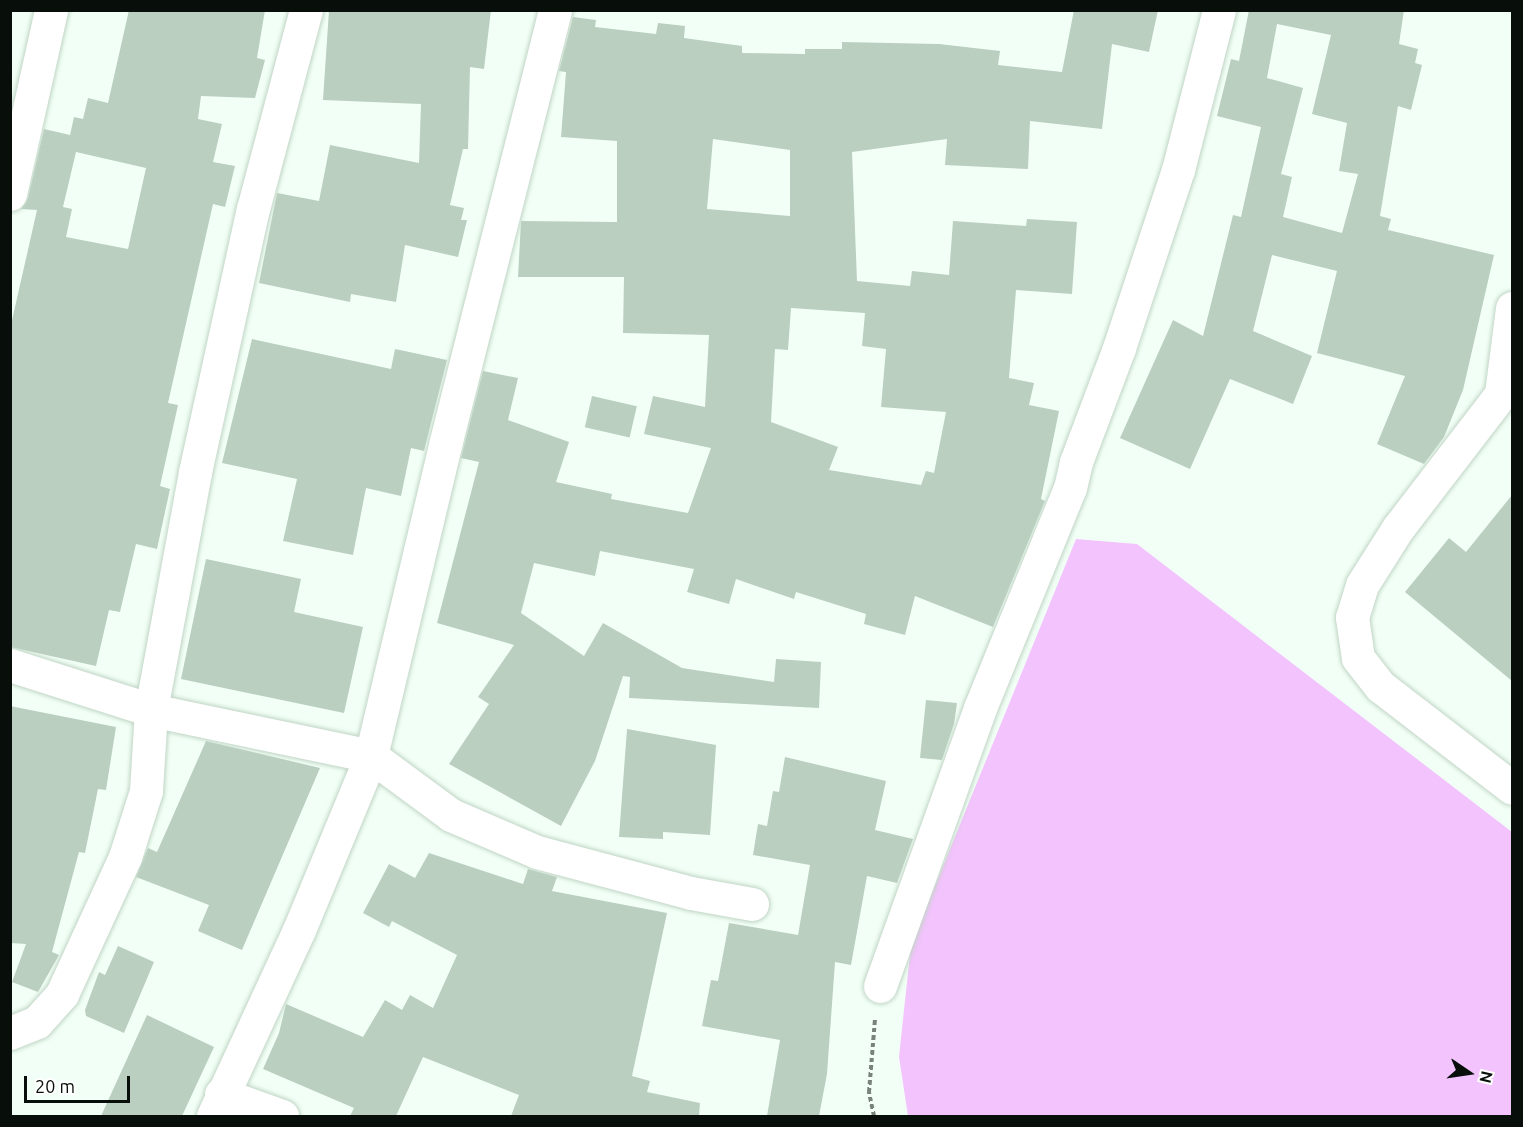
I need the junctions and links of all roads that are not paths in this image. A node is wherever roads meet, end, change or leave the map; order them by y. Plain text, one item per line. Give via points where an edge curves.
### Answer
1 (51, 10) edge
2 (306, 10) edge
3 (555, 10) edge
4 (1219, 10) edge
5 (10, 194) edge
6 (1512, 308) edge
7 (10, 665) edge
8 (152, 710) junction
9 (371, 756) junction
10 (1512, 788) edge
11 (752, 904) dead end
12 (880, 986) road end
13 (10, 1033) edge
14 (217, 1105) edge
15 (282, 1116) edge

1 - 5 street
2 - 8 street via 253,209 195,472
3 - 9 street
4 - 12 street via 1178,170 1119,348 1070,488 980,708
6 - 10 street via 1501,394 1398,528 1362,585 1352,616 1358,658 1381,687
7 - 8 street
8 - 9 street
8 - 13 street via 146,791 125,857 92,936 62,994 37,1022
9 - 11 street via 450,815 537,852 690,893
9 - 14 street via 299,930
14 - 15 street

